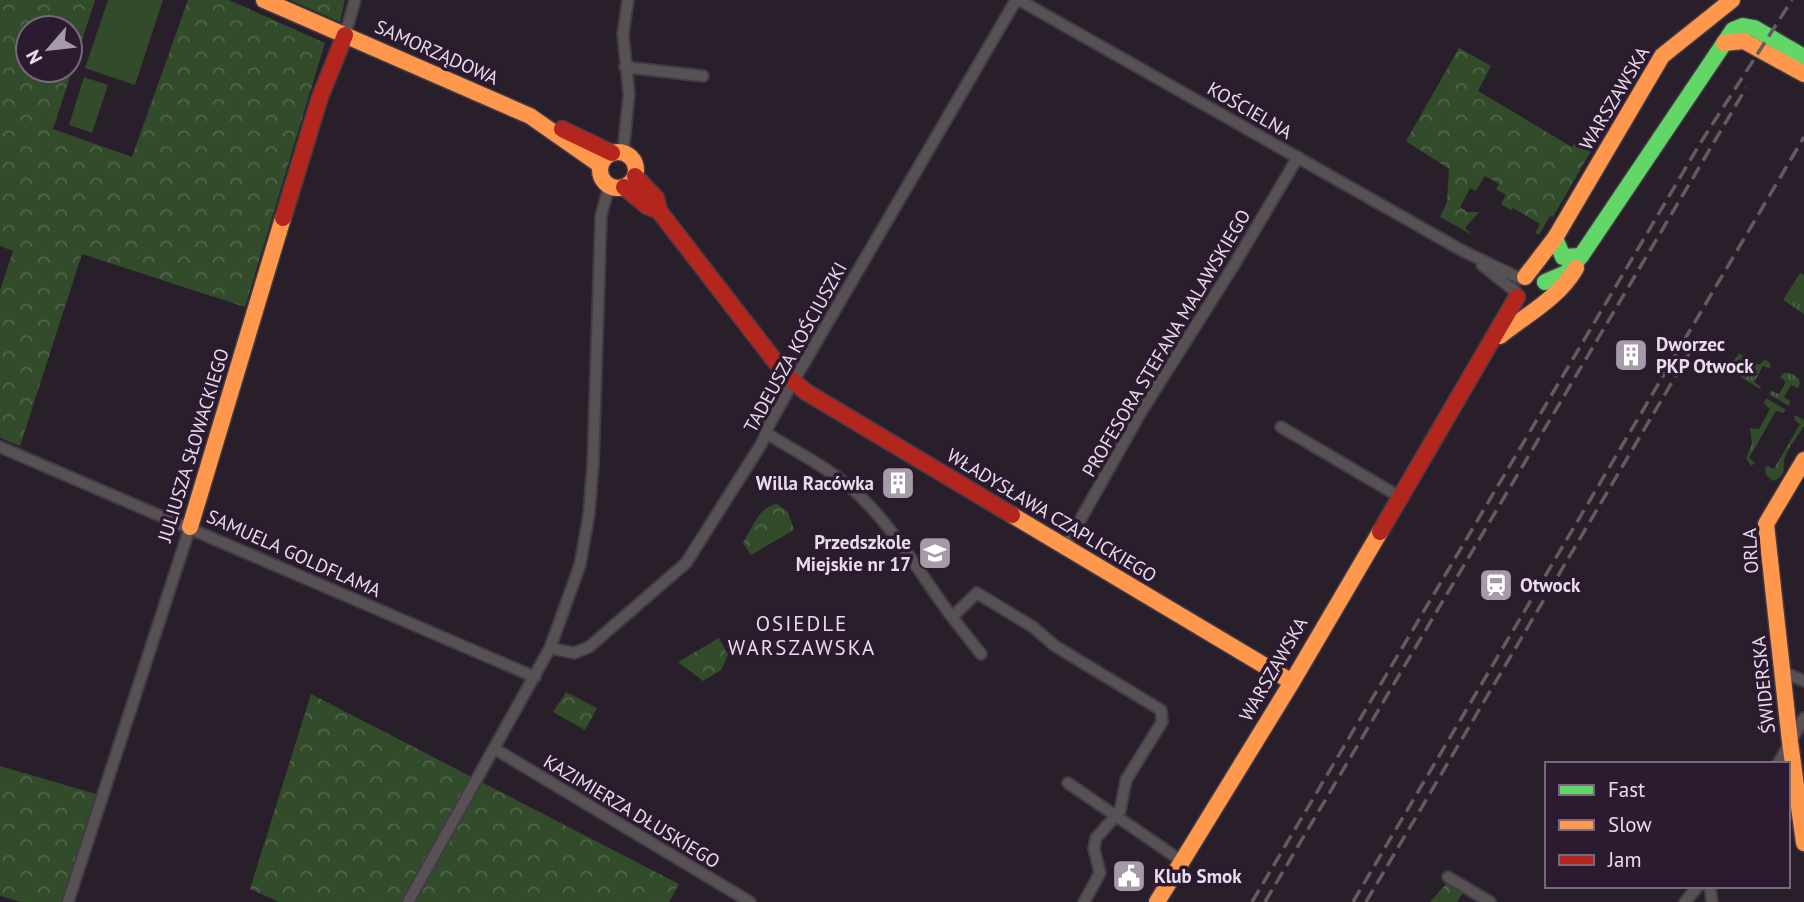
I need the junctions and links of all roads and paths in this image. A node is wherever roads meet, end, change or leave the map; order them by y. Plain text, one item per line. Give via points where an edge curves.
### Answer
1 (264, 0) edge
2 (355, 0) edge
3 (628, 0) edge
4 (1018, 0) edge
5 (1732, 0) edge
6 (345, 35) junction
7 (1724, 43) junction
8 (1804, 57) edge
9 (625, 67) junction
10 (1804, 74) edge
11 (703, 76) dead end
12 (612, 157) junction
13 (1298, 157) junction
14 (623, 183) junction
15 (1555, 238) junction
16 (1581, 256) junction
17 (1520, 286) junction
18 (1543, 291) junction
19 (1491, 345) junction
20 (793, 382) junction
21 (1282, 427) dead end
22 (766, 433) junction
23 (0, 447) edge
24 (1804, 460) edge
25 (1400, 496) junction
26 (190, 527) junction
27 (1065, 547) junction
28 (1776, 607) joint
29 (952, 617) junction
30 (550, 648) junction
31 (981, 654) dead end
32 (1782, 668) junction
33 (535, 677) junction
34 (1804, 681) edge
35 (1292, 682) junction
36 (1804, 719) edge
37 (1790, 742) junction
38 (495, 749) junction
39 (1780, 762) edge
40 (1068, 783) dead end
41 (1795, 813) edge
42 (1115, 816) junction
43 (1804, 842) edge
44 (1183, 862) junction
45 (1448, 877) dead end
46 (1696, 888) edge
47 (68, 902) edge
48 (408, 902) edge
49 (750, 902) edge
50 (1084, 902) edge
51 (1157, 902) edge
52 (1490, 902) edge
53 (1685, 902) edge

1 - 6 street, SAMORZĄDOWA
2 - 6 street, JULIUSZA SŁOWACKIEGO
3 - 9 street
4 - 13 street, KOŚCIELNA
4 - 20 street, TADEUSZA KOŚCIUSZKI
5 - 15 street, WARSZAWSKA via 1662,56
6 - 12 street, SAMORZĄDOWA via 553,130 561,128
6 - 26 street, JULIUSZA SŁOWACKIEGO via 320,97
7 - 8 street via 1733,30 1743,26
7 - 10 street via 1754,44
7 - 16 street, WARSZAWSKA
9 - 11 street
9 - 12 street via 629,94
12 - 14 street via 601,176
12 - 14 street via 632,159 636,170
13 - 17 street, KOŚCIELNA
13 - 27 street, PROFESORA STEFANA MALAWSKIEGO via 1142,411
14 - 20 street via 659,211
14 - 30 street via 601,216 589,514 580,565
15 - 16 street via 1563,257
15 - 17 street, WARSZAWSKA
15 - 18 street, WARSZAWSKA
16 - 18 street, WARSZAWSKA via 1569,282
17 - 18 street via 1534,275
17 - 18 street via 1529,307
17 - 19 street, WARSZAWSKA
18 - 19 street, WARSZAWSKA
19 - 25 street, WARSZAWSKA
20 - 22 street, TADEUSZA KOŚCIUSZKI
20 - 27 street, WŁADYSŁAWA CZAPLICKIEGO
21 - 25 street
22 - 29 street via 859,495
22 - 30 street, TADEUSZA KOŚCIUSZKI via 681,568 589,648 574,653
23 - 26 street, SAMUELA GOLDFLAMA
24 - 28 street, ORLA via 1766,524
25 - 35 street, WARSZAWSKA
26 - 33 street, SAMUELA GOLDFLAMA
26 - 47 street, JULIUSZA SŁOWACKIEGO
27 - 35 street, WŁADYSŁAWA CZAPLICKIEGO
28 - 32 street, ŚWIDERSKA
29 - 31 street
29 - 42 street via 977,593 1161,710 1162,722 1126,780 1122,808
30 - 33 street
32 - 34 street
32 - 37 street, ŚWIDERSKA
33 - 38 street
35 - 44 street, WARSZAWSKA
36 - 37 street
37 - 39 street
37 - 41 street, ŚWIDERSKA
38 - 48 street
38 - 49 street, KAZIMIERZA DŁUSKIEGO
40 - 42 street
41 - 43 street, ŚWIDERSKA
42 - 44 street
42 - 50 street via 1096,838 1100,873
44 - 51 street, WARSZAWSKA
45 - 52 street
46 - 53 street

